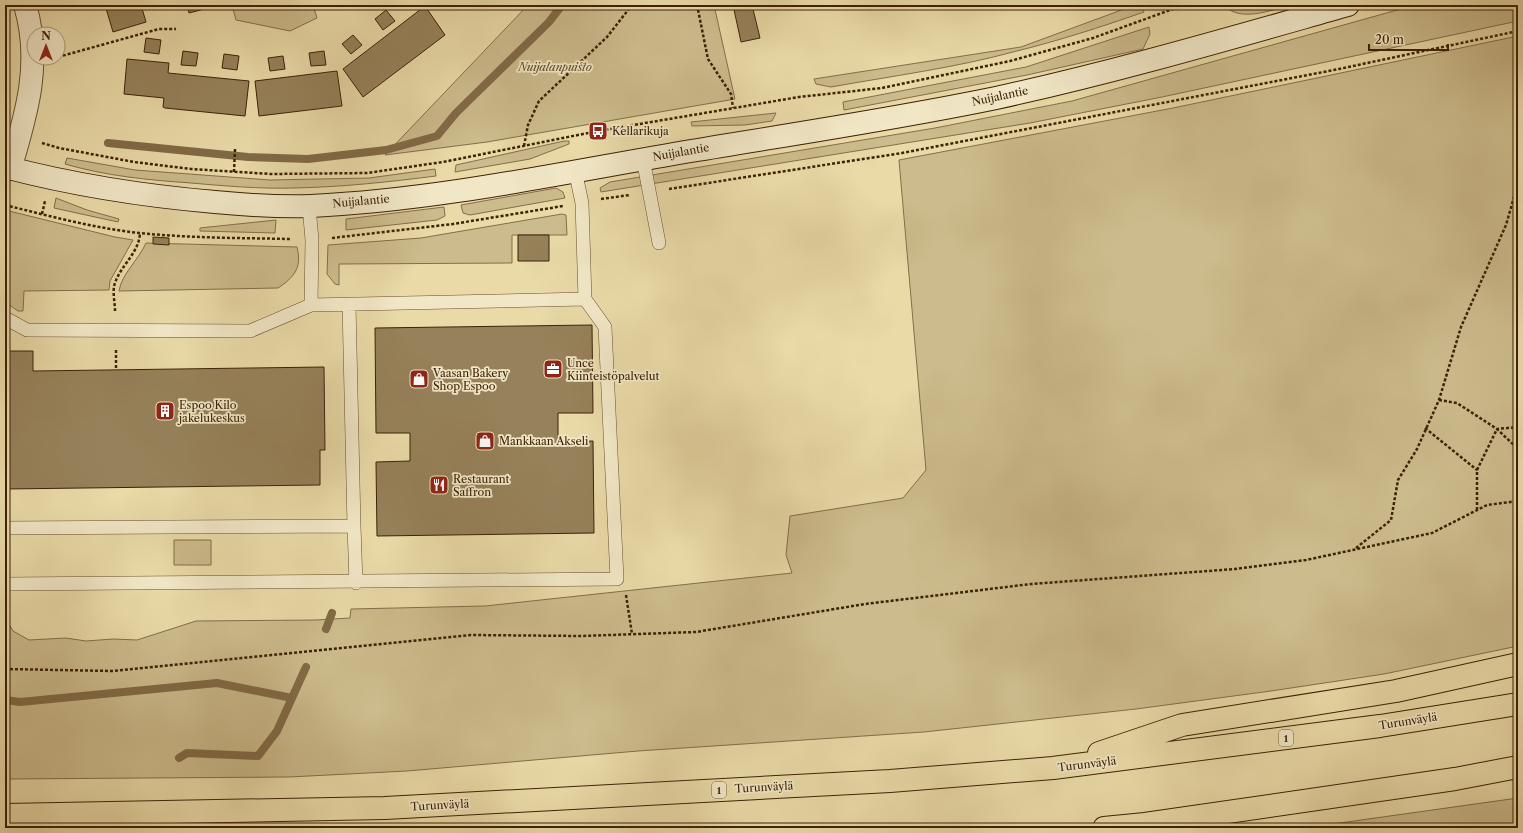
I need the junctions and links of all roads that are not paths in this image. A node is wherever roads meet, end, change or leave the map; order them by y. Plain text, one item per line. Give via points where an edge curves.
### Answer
1 (25, 5) edge
2 (1348, 5) edge
3 (643, 159) junction
4 (7, 168) edge
5 (575, 170) junction
6 (309, 206) junction
7 (659, 243) dead end
8 (585, 299) junction
9 (349, 304) junction
10 (311, 305) junction
11 (5, 318) edge
12 (354, 526) junction
13 (5, 528) edge
14 (356, 583) junction
15 (5, 584) edge
16 (1518, 664) edge
17 (1518, 704) edge
18 (1518, 767) edge
19 (1053, 768) junction
20 (5, 816) edge
21 (1104, 828) edge

1 - 4 main road via 31,26 33,72 20,136
2 - 3 main road, Nuijalantie via 1185,52 995,98
3 - 5 main road, Nuijalantie
3 - 7 lane
4 - 6 main road, Nuijalantie via 51,179 170,199 244,205
5 - 6 main road, Nuijalantie via 448,192
5 - 8 lane via 582,202
6 - 10 lane via 312,240
8 - 9 lane
8 - 14 lane via 605,327 617,579
9 - 10 lane
9 - 12 lane
10 - 11 lane via 250,331 27,330
12 - 13 lane
12 - 14 lane
14 - 15 lane
16 - 19 highway via 1396,691 1182,725
17 - 19 highway, Turunväylä / 1 via 1380,726
18 - 21 highway via 1447,780
19 - 20 highway, Turunväylä / 1 via 890,781 385,808

